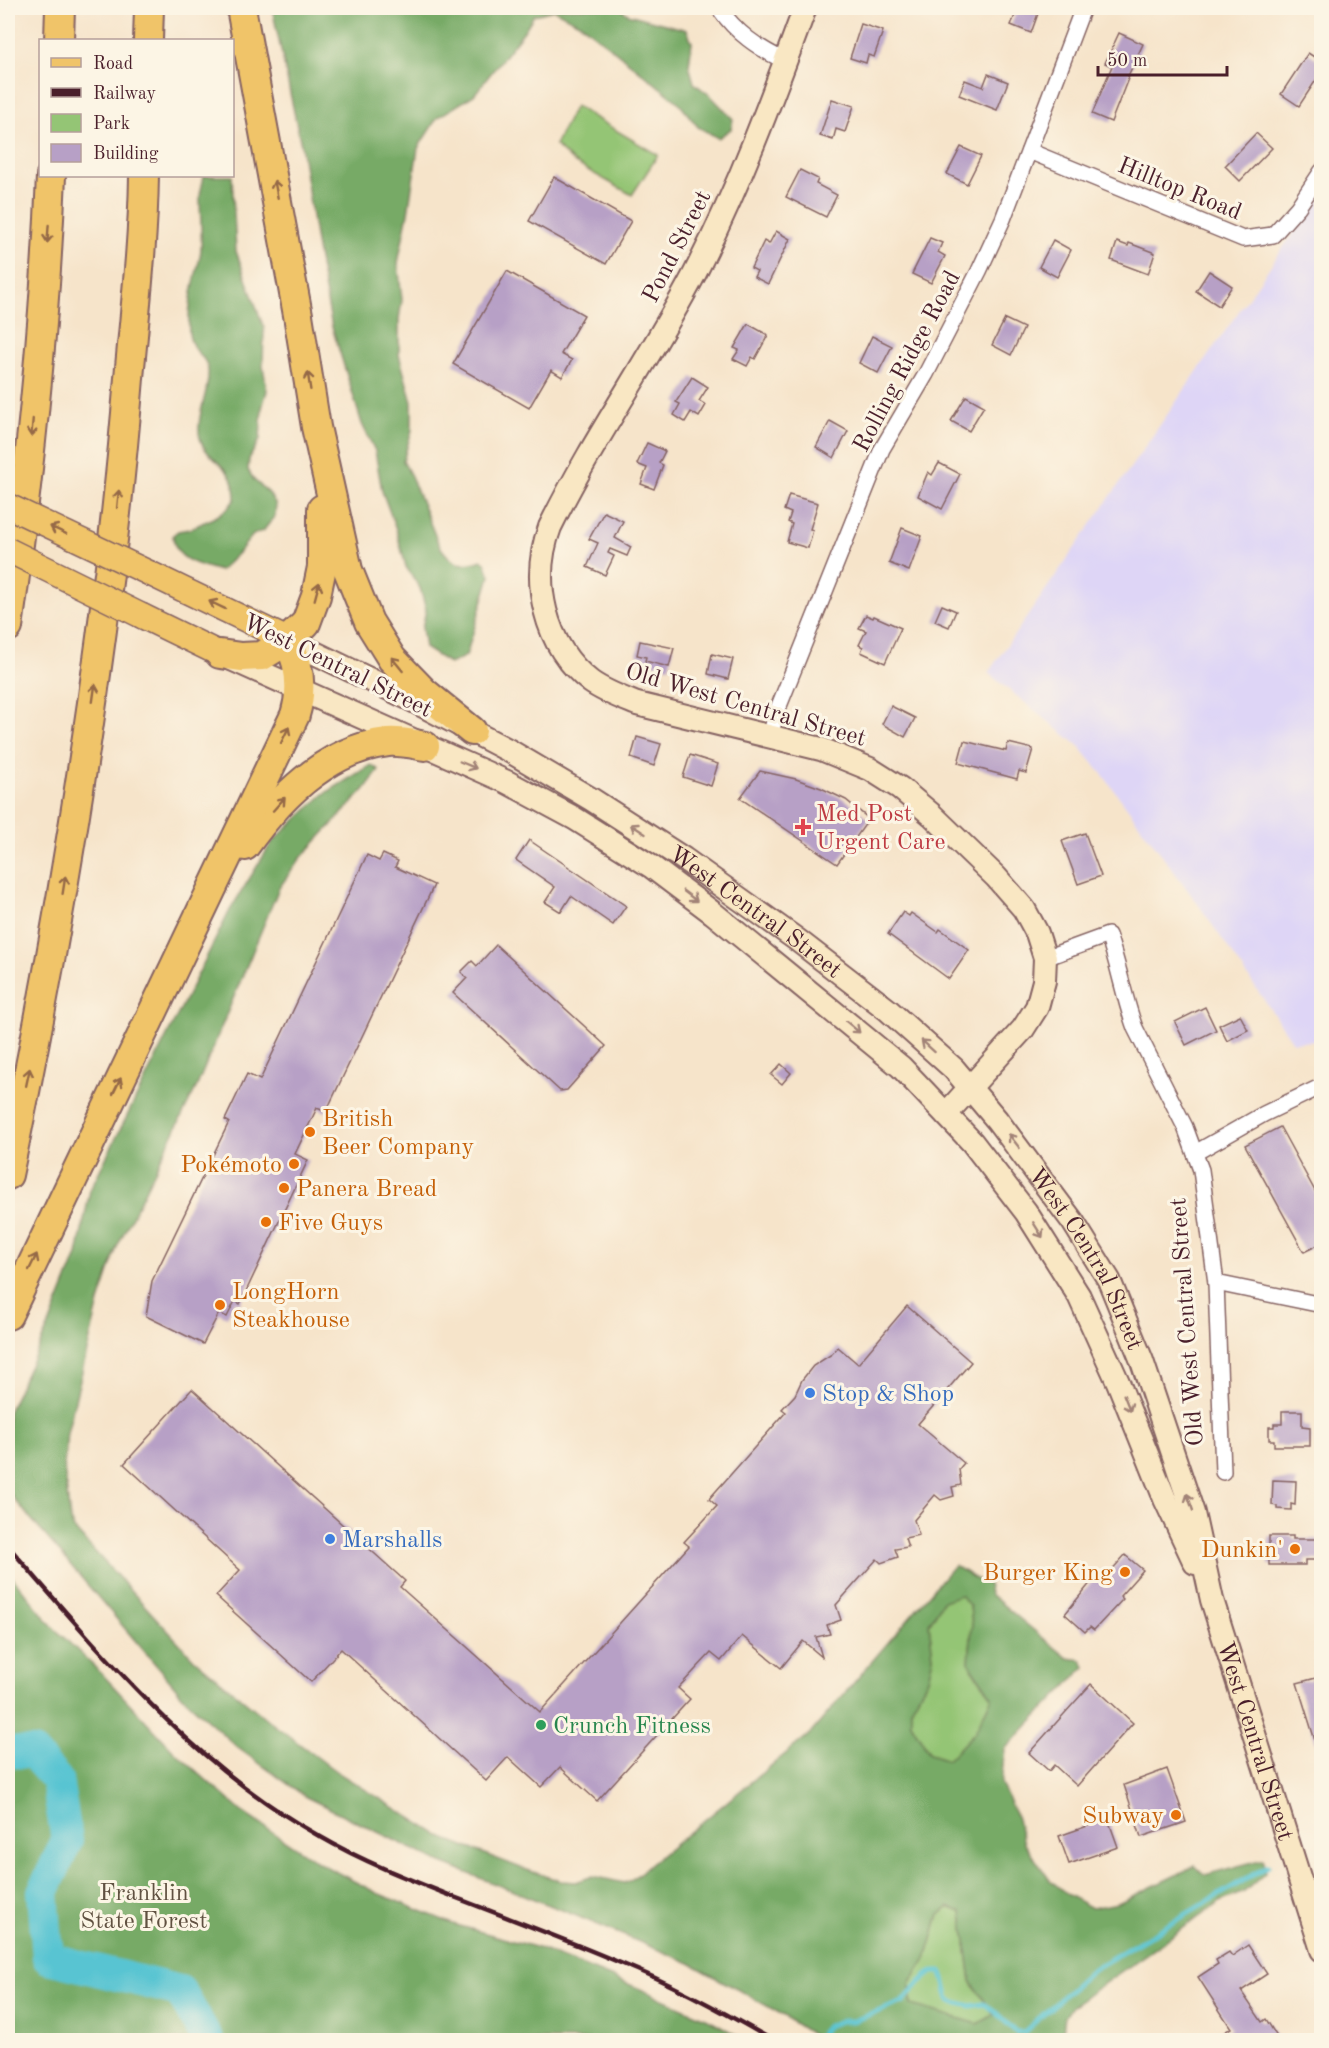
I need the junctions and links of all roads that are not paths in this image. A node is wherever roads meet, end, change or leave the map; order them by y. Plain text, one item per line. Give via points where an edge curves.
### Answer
1 (60, 8) edge
2 (149, 8) edge
3 (241, 8) edge
4 (719, 8) edge
5 (805, 8) edge
6 (1083, 8) edge
7 (58, 39) edge
8 (148, 39) edge
9 (785, 62) junction
10 (1029, 152) junction
11 (1322, 171) edge
12 (51, 177) edge
13 (144, 177) edge
14 (316, 427) junction
15 (567, 495) joint
16 (8, 506) edge
17 (8, 550) edge
18 (8, 627) edge
19 (288, 640) junction
20 (220, 654) junction
21 (300, 690) junction
22 (472, 731) junction
23 (770, 736) junction
24 (425, 746) junction
25 (206, 902) junction
26 (1045, 957) junction
27 (1322, 1086) edge
28 (969, 1087) junction
29 (946, 1114) junction
30 (1195, 1154) junction
31 (8, 1175) edge
32 (1215, 1283) junction
33 (1322, 1305) edge
34 (8, 1315) edge
35 (1223, 1472) dead end
36 (1212, 1600) junction
37 (1322, 1950) edge

1 - 7 highway
2 - 8 highway
14 -> 3 highway
4 - 9 street via 741,35
5 - 9 main road, Pond Street
6 - 10 street, Rolling Ridge Road
9 - 15 main road, Pond Street via 739,182 713,236
10 - 11 street, Hilltop Road via 1243,238 1273,236
10 - 23 street, Rolling Ridge Road via 979,271 927,374 882,449
12 -> 18 highway via 25,507
31 -> 13 highway via 52,955 102,639 126,420
19 -> 14 highway via 306,623 322,567
22 -> 14 highway via 402,671 369,622 348,570
15 - 23 main road, Old West Central Street via 545,541 541,586 551,628 576,668 603,689 638,704
19 -> 16 main road, West Central Street, bridge
17 - 20 main road, West Central Street, bridge
19 - 20 highway via 262,656
19 - 21 highway via 299,667
19 - 22 main road, West Central Street
20 - 21 main road, West Central Street
21 - 24 main road, West Central Street
25 -> 21 highway via 295,715
28 -> 22 main road, West Central Street via 888,1010 761,912 591,799
23 - 26 main road, Old West Central Street via 837,754 900,788 1010,891 1034,925
25 -> 24 highway via 277,806 323,767 378,744
24 -> 29 main road, West Central Street via 538,798 652,867 897,1064
34 -> 25 highway
26 - 28 main road via 1044,981 1033,1014
26 - 30 street, Old West Central Street via 1108,935 1135,1028
27 - 30 street
28 - 29 main road
36 -> 28 main road, West Central Street via 1194,1512 1142,1361 1109,1280 1041,1177
29 -> 36 main road, West Central Street via 1026,1212 1079,1296
30 - 32 street, Old West Central Street via 1204,1188
32 - 33 street
32 - 35 street, Old West Central Street
36 - 37 main road, West Central Street

